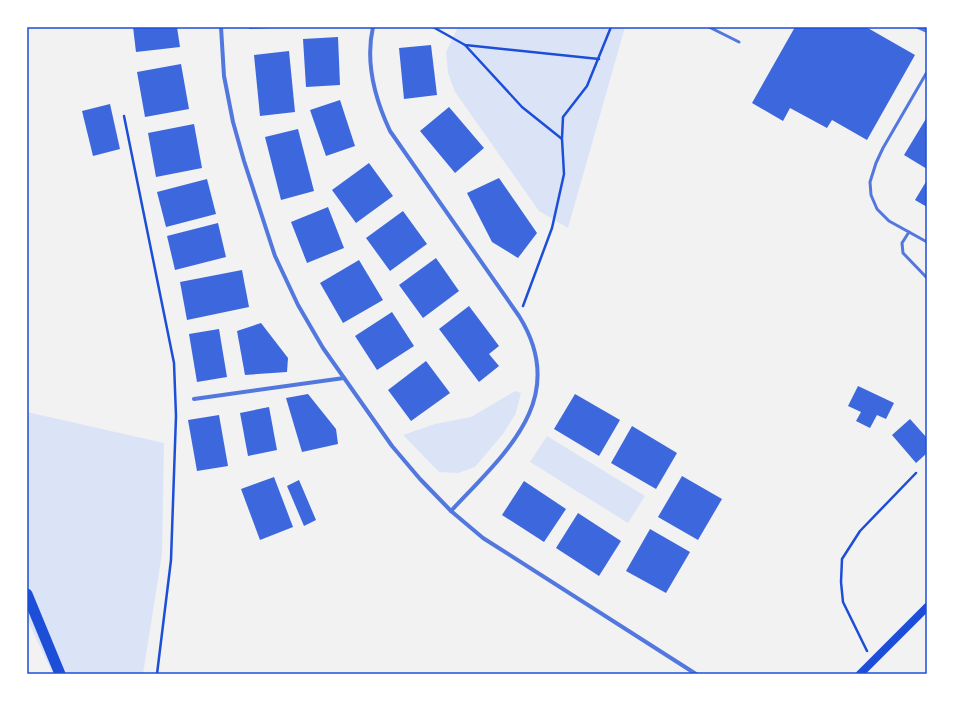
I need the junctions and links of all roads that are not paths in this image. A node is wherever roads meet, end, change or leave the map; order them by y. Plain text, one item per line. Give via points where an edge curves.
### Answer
1 (221, 27) edge
2 (373, 27) edge
3 (708, 27) edge
4 (918, 27) edge
5 (927, 32) edge
6 (739, 42) dead end
7 (927, 72) edge
8 (909, 232) junction
9 (927, 242) edge
10 (927, 278) edge
11 (344, 378) junction
12 (194, 399) dead end
13 (451, 510) junction
14 (27, 594) edge
15 (927, 607) edge
16 (60, 674) edge
17 (696, 674) edge
18 (860, 674) edge

1 - 11 street via 224,76 233,122 275,256 298,306
2 - 13 street via 370,38 372,78 382,115 390,131 519,316 534,347 538,368 535,400 520,430 502,456
3 - 6 lane
4 - 5 street
7 - 8 lane via 883,148 870,182 871,195 877,209 890,221
8 - 9 lane
8 - 10 lane via 902,243 903,253
11 - 12 street
11 - 13 street via 392,446
13 - 17 street via 503,552
14 - 16 highway
15 - 18 main road

